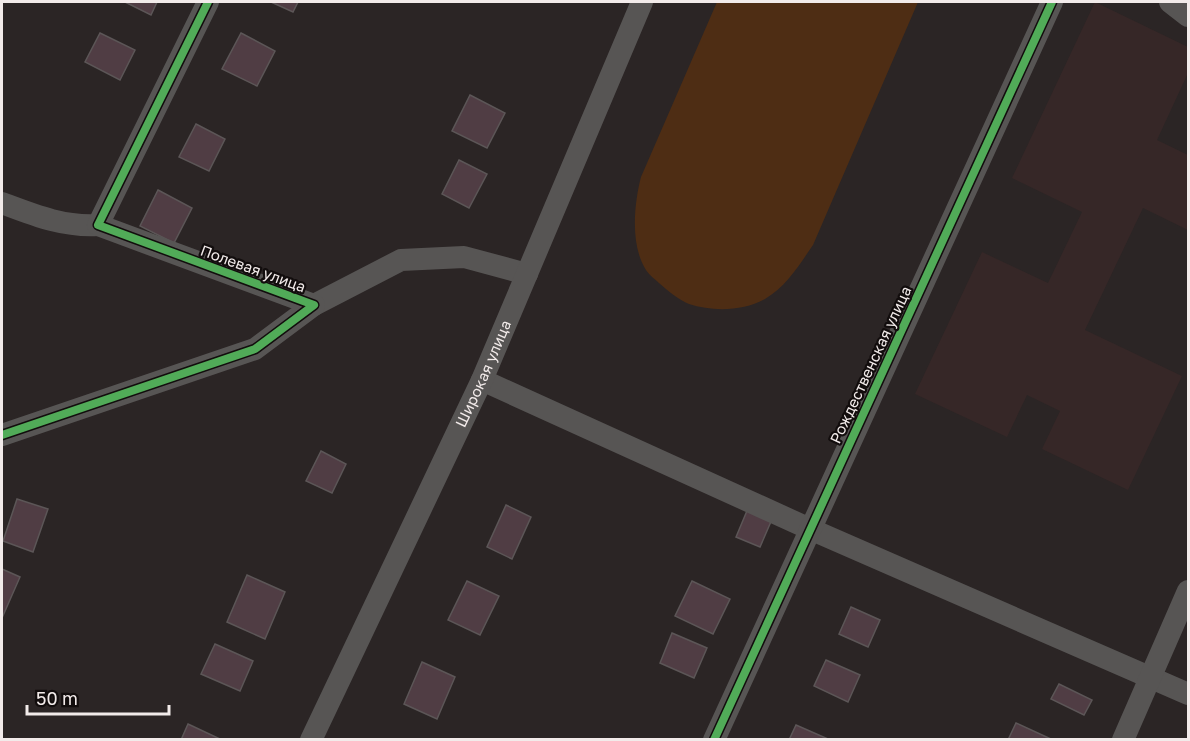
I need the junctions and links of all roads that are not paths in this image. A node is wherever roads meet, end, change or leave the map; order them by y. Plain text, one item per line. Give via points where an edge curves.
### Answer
1 (208, 2) edge
2 (642, 2) edge
3 (1052, 2) edge
4 (1170, 2) edge
5 (1188, 16) edge
6 (2, 203) edge
7 (98, 225) junction
8 (527, 274) junction
9 (314, 305) junction
10 (482, 380) junction
11 (2, 435) edge
12 (810, 530) junction
13 (1188, 591) edge
14 (1150, 678) junction
15 (1188, 694) edge
16 (311, 740) edge
17 (714, 740) edge
18 (1123, 740) edge

1 - 7 street
2 - 8 street, Широкая улица
3 - 12 street, Рождественская улица
4 - 5 street
6 - 7 street, Полевая улица via 58,223
7 - 9 street, Полевая улица
8 - 9 street via 464,257 401,260
8 - 10 street, Широкая улица
9 - 11 street, Полевая улица via 255,349
10 - 12 street
10 - 16 street, Широкая улица
12 - 14 street
12 - 17 street, Рождественская улица
13 - 14 street
14 - 15 street
14 - 18 street

